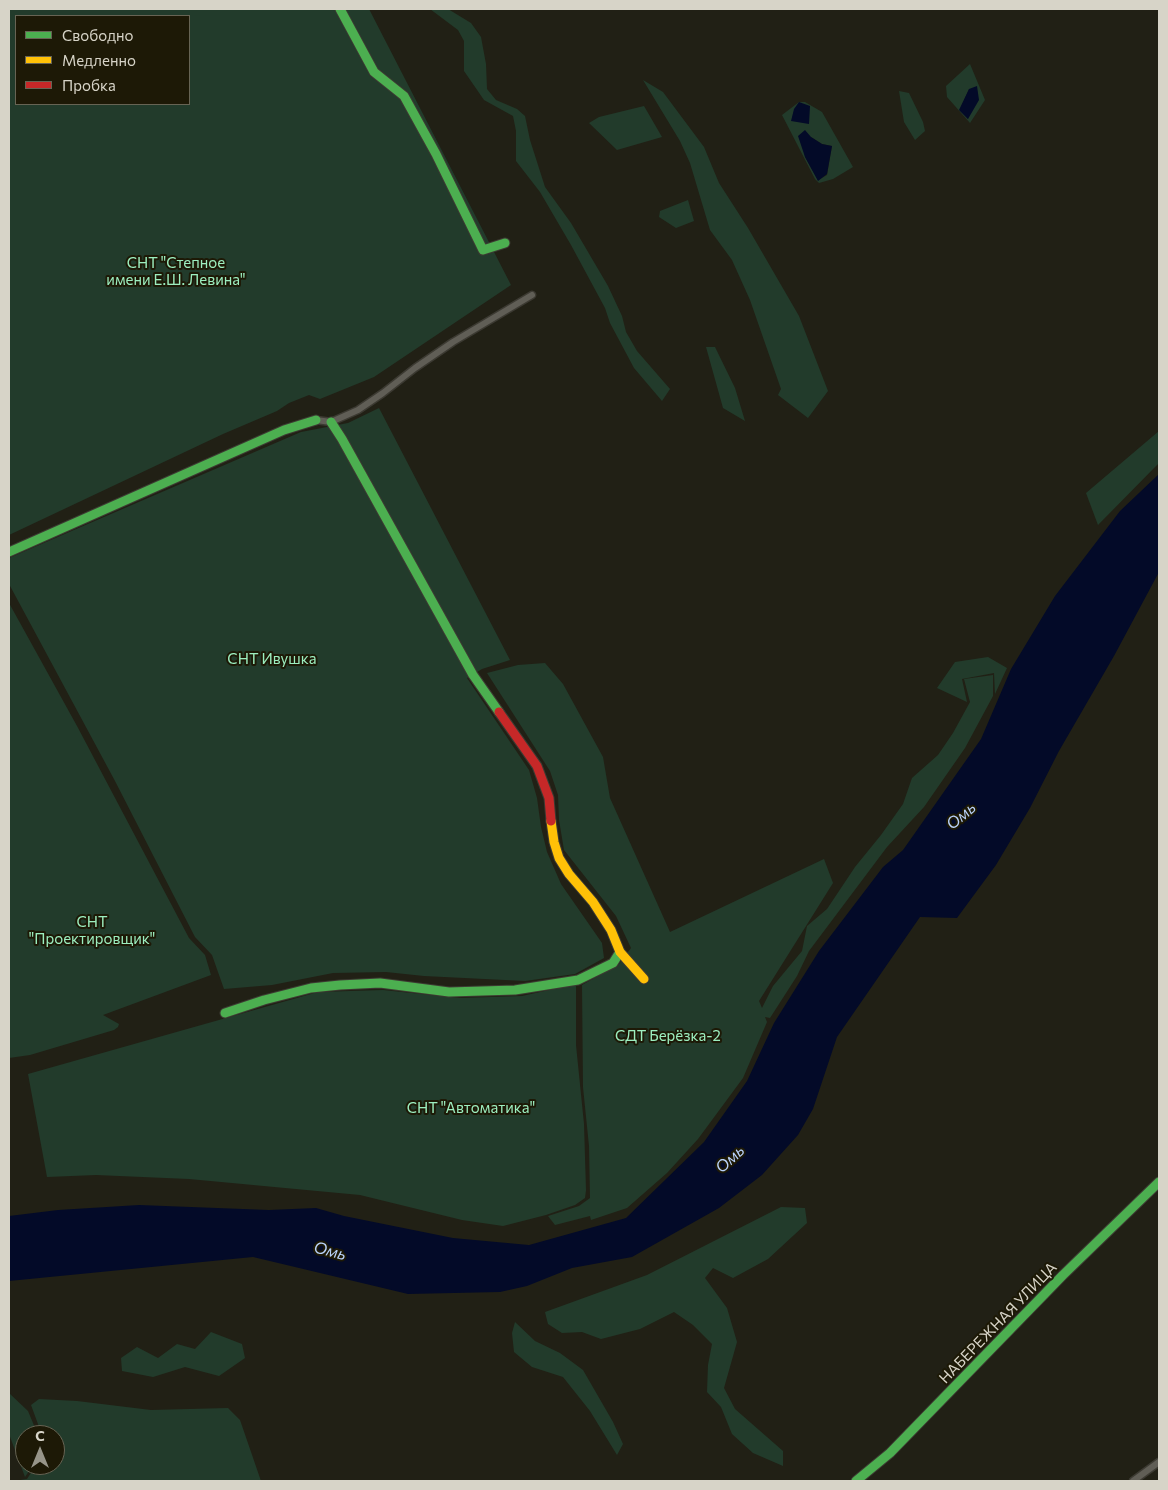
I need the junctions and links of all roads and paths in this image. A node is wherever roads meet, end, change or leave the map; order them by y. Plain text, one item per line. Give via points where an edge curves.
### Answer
1 (340, 9) edge
2 (505, 243) dead end
3 (532, 295) dead end
4 (316, 420) joint
5 (331, 422) junction
6 (9, 552) edge
7 (620, 952) junction
8 (644, 979) dead end
9 (224, 1013) dead end
10 (1159, 1182) edge
11 (1159, 1462) edge
12 (856, 1481) edge
13 (1133, 1481) edge

1 - 2 street via 374,72 404,96 483,250
3 - 5 street via 453,342 358,410
4 - 5 street
4 - 6 street via 284,430
5 - 7 street via 473,675 537,766 549,798 559,858 612,930
7 - 8 street
7 - 9 street via 613,963 578,980 515,990 449,992 380,983 340,985 310,988
10 - 12 street, НАБЕРЕЖНАЯ УЛИЦА via 890,1453
11 - 13 street

